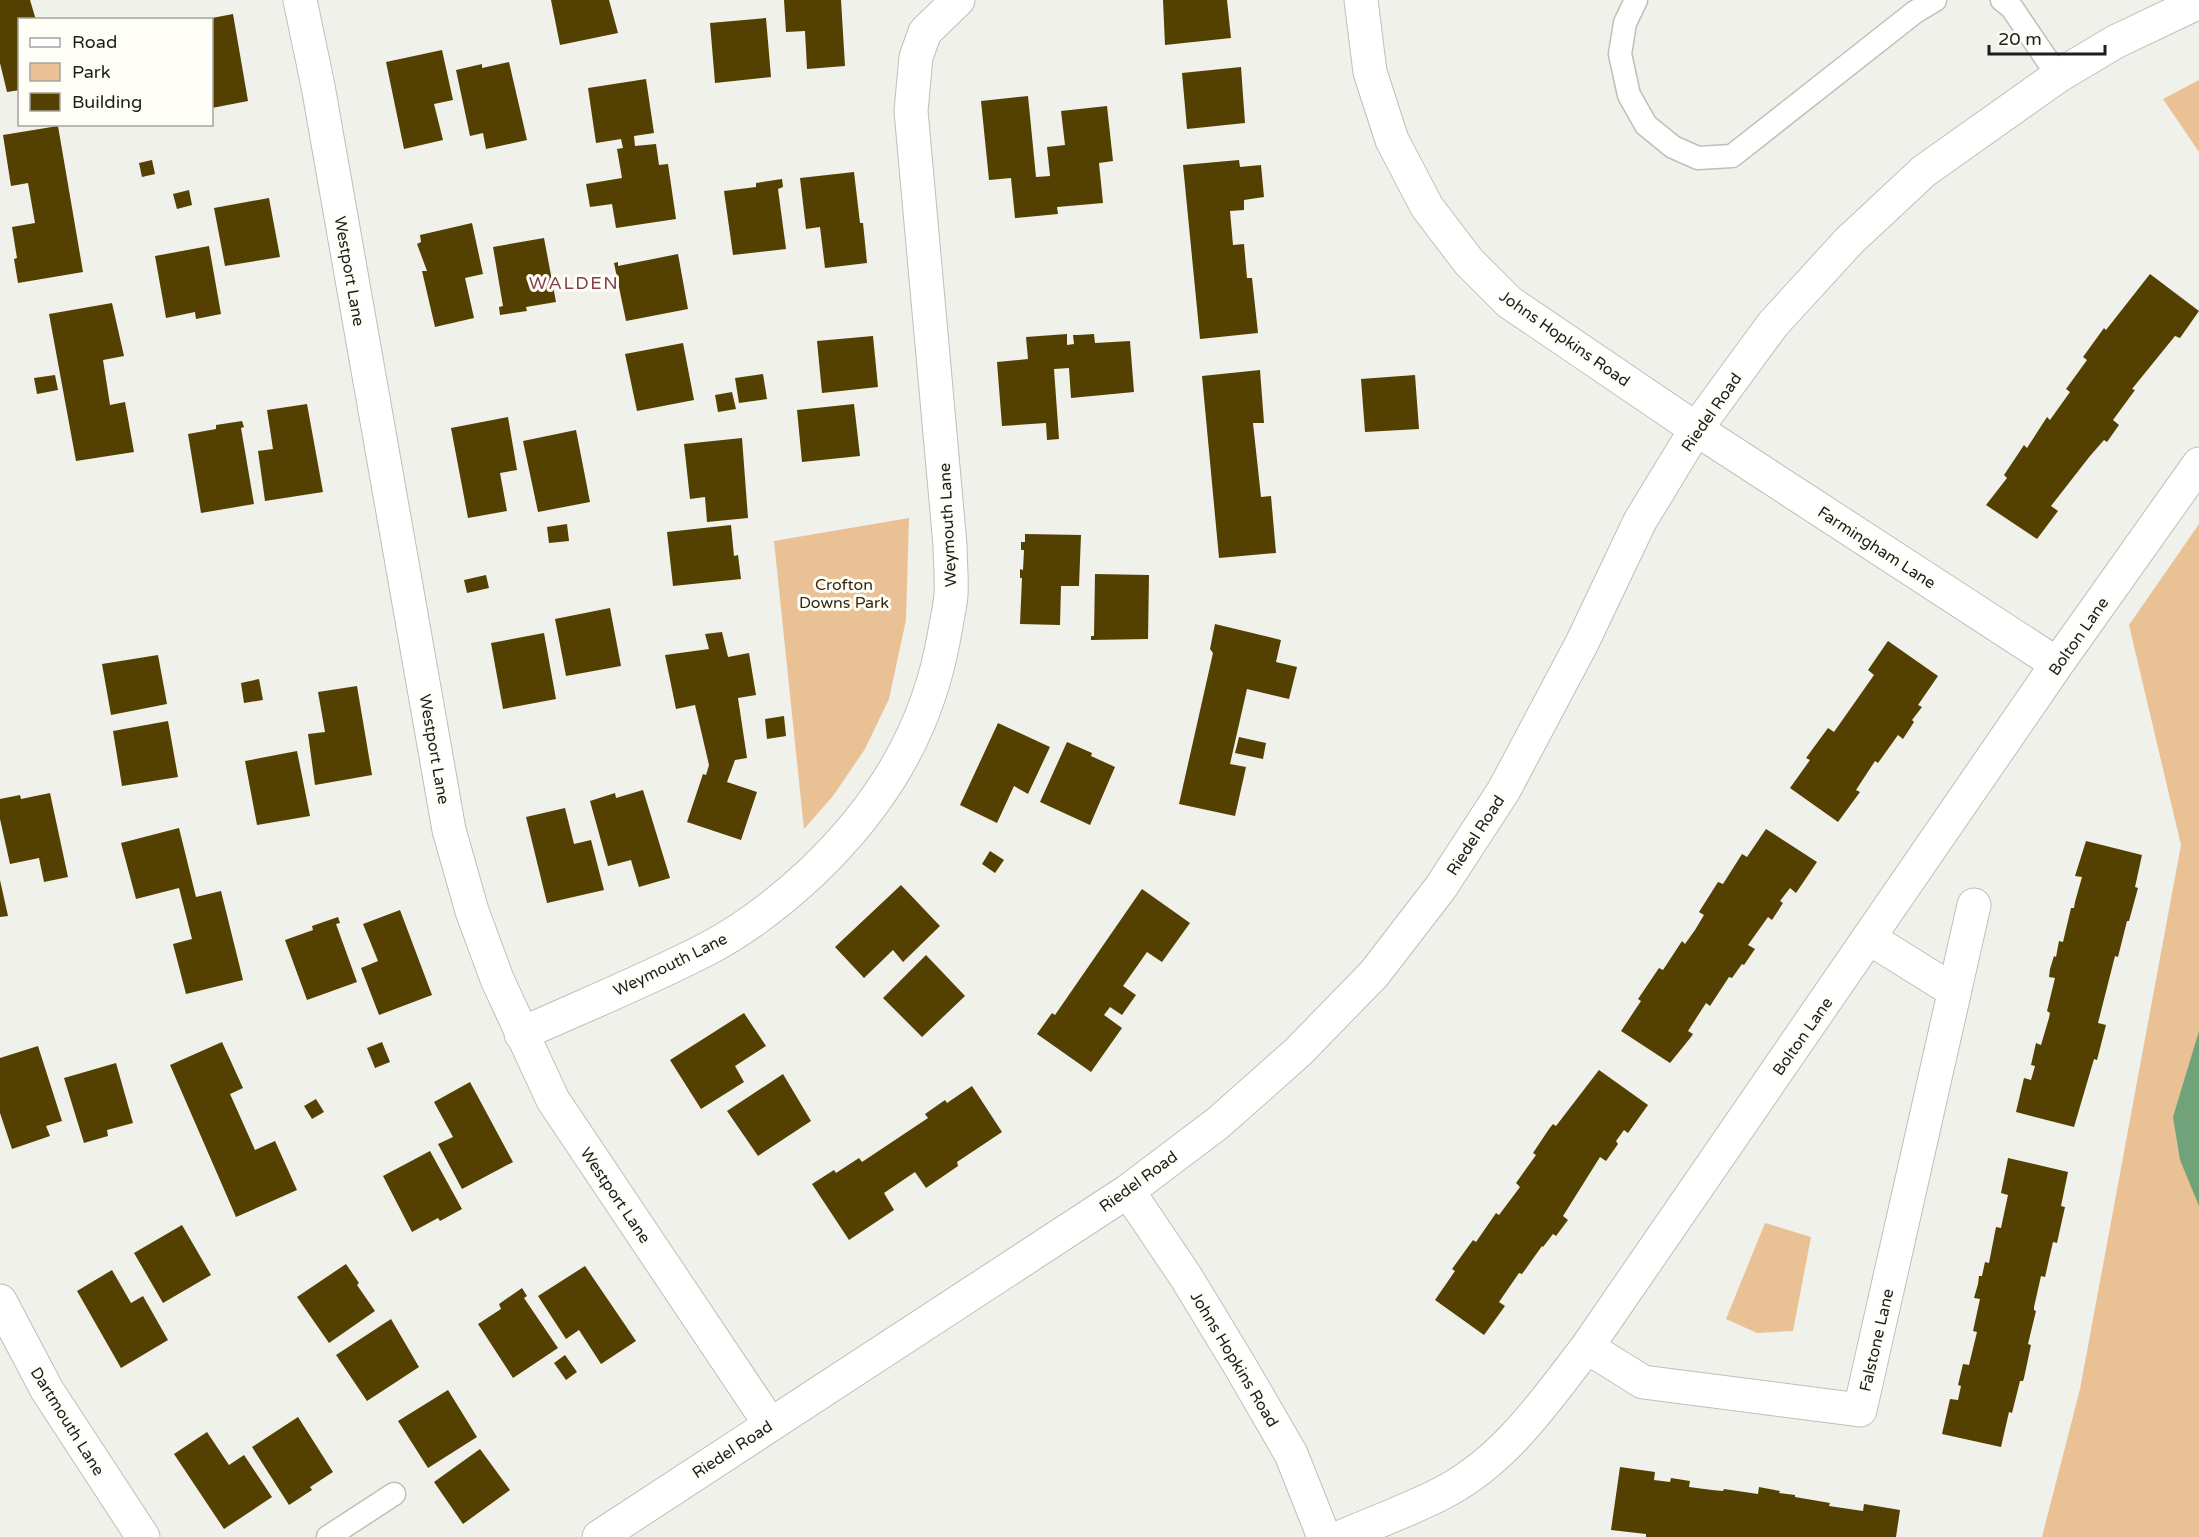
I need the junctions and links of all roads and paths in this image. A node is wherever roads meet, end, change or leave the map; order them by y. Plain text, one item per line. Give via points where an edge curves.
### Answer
1 (300, 0) edge
2 (958, 0) edge
3 (1361, 0) edge
4 (1636, 0) edge
5 (1935, 0) edge
6 (2002, 0) edge
7 (2199, 2) edge
8 (2058, 76) junction
9 (1696, 429) junction
10 (2199, 464) edge
11 (2057, 664) junction
12 (1974, 905) dead end
13 (1869, 938) junction
14 (1954, 992) junction
15 (521, 1034) junction
16 (1128, 1191) junction
17 (0, 1301) edge
18 (1587, 1347) junction
19 (770, 1424) junction
20 (394, 1494) dead end
21 (143, 1537) edge
22 (328, 1537) edge
23 (598, 1537) edge
24 (1324, 1537) edge
25 (1341, 1537) edge

1 - 15 street, Westport Lane via 449,830 472,911
2 - 15 street, Weymouth Lane via 925,32 916,57 912,111 950,545 951,596 942,650 921,721 868,812 791,891 708,949
3 - 9 street, Johns Hopkins Road via 1370,72 1392,140 1427,207 1469,262 1509,302
4 - 5 lane via 1625,23 1620,54 1629,95 1646,125 1673,147 1698,158 1732,156
6 - 8 lane via 2012,8
7 - 8 street, Riedel Road via 2115,42
8 - 9 street, Riedel Road via 1924,171 1849,240 1773,324
9 - 11 street, Farmingham Lane
9 - 16 street, Riedel Road via 1640,521 1582,643 1504,790 1441,887 1374,974 1298,1052 1218,1123
10 - 11 street, Bolton Lane
11 - 13 street, Bolton Lane
12 - 14 street, Falstone Lane
13 - 14 street
13 - 18 street, Bolton Lane
14 - 18 street, Falstone Lane via 1860,1410 1643,1382
15 - 19 street, Westport Lane via 553,1100
16 - 19 street, Riedel Road
16 - 24 street, Johns Hopkins Road via 1186,1277 1291,1454
17 - 21 street, Dartmouth Lane via 47,1390
18 - 25 street, Bolton Lane via 1536,1413 1472,1475 1446,1491
19 - 23 street, Riedel Road
20 - 22 lane

